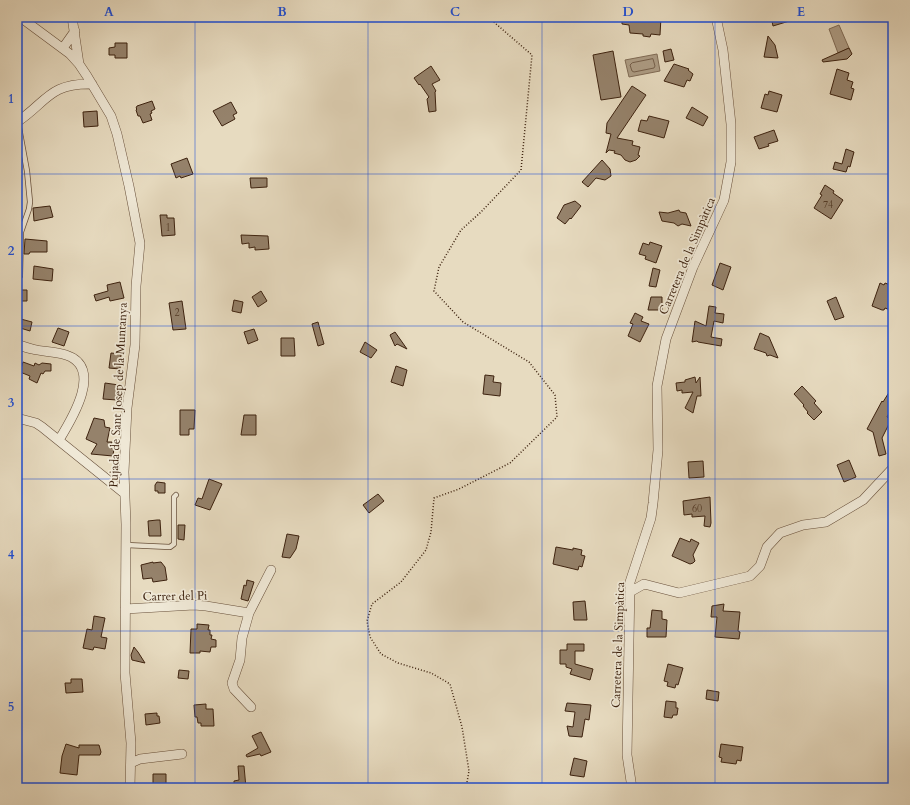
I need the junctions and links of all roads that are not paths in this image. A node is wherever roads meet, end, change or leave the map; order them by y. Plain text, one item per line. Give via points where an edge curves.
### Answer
1 (20, 17) edge
2 (72, 17) edge
3 (716, 17) edge
4 (75, 31) junction
5 (63, 48) junction
6 (79, 64) junction
7 (92, 84) junction
8 (18, 122) edge
9 (20, 276) dead end
10 (17, 344) edge
11 (17, 418) edge
12 (59, 440) junction
13 (893, 468) edge
14 (124, 493) junction
15 (176, 495) dead end
16 (126, 545) junction
17 (271, 570) dead end
18 (630, 592) junction
19 (125, 609) junction
20 (249, 613) junction
21 (251, 707) dead end
22 (182, 754) dead end
23 (131, 763) junction
24 (130, 788) edge
25 (632, 788) edge

1 - 5 street
2 - 4 street
3 - 18 street, Carretera de la Simpàtica via 723,50 731,124 731,162 724,200 693,267 666,339 657,386 658,450 654,503 630,582
4 - 5 street
4 - 6 street
5 - 6 street
6 - 7 street, Pujada de Sant Josep de la Muntanya
7 - 8 street via 75,84 56,90
7 - 14 street, Pujada de Sant Josep de la Muntanya via 114,124 140,243 126,430
8 - 9 lane via 30,202 21,232
10 - 12 street via 64,354 76,359 81,366 83,381 80,400
11 - 12 street via 42,426
12 - 14 street
13 - 18 street via 863,500 826,522 803,525 780,533 767,547 760,566 750,576 679,593 644,584
14 - 16 street, Pujada de Sant Josep de la Muntanya
15 - 16 lane via 173,507 174,544 170,547
16 - 19 street, Pujada de Sant Josep de la Muntanya
17 - 20 street
18 - 25 street, Carretera de la Simpàtica via 627,755
19 - 20 street, Carrer del Pi via 194,605
19 - 23 street, Pujada de Sant Josep de la Muntanya via 125,673
20 - 21 street via 242,638 240,660 232,683 234,689
22 - 23 street via 140,759
23 - 24 street, Pujada de Sant Josep de la Muntanya

